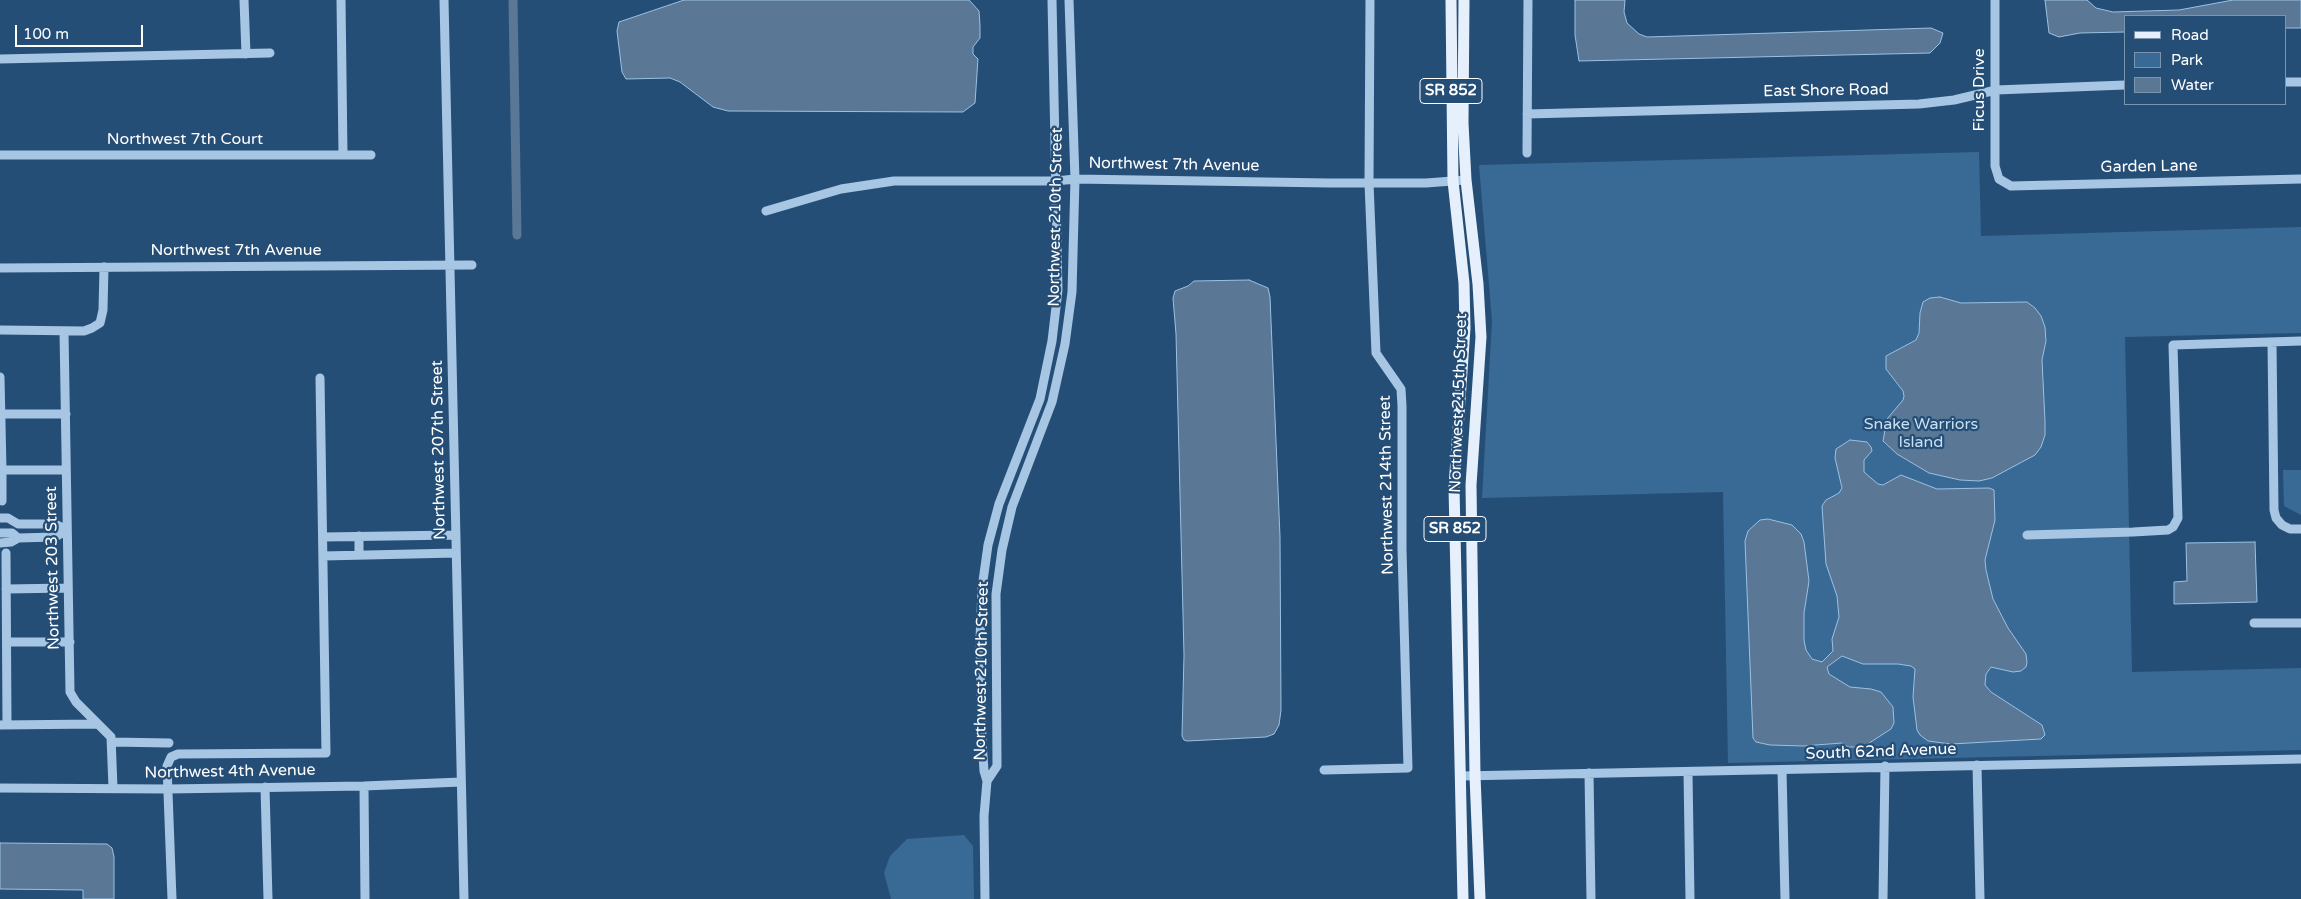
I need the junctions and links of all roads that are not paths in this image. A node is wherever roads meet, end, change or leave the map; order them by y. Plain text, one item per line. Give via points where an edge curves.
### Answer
1 (244, 0) edge
2 (341, 0) edge
3 (444, 0) edge
4 (1052, 0) edge
5 (1069, 0) edge
6 (1370, 0) edge
7 (1451, 0) edge
8 (1464, 0) edge
9 (1528, 0) edge
10 (1995, 0) edge
11 (270, 53) dead end
12 (246, 54) junction
13 (0, 59) edge
14 (2286, 82) edge
15 (2301, 82) edge
16 (2124, 85) edge
17 (1996, 90) junction
18 (1527, 114) junction
19 (1527, 153) dead end
20 (343, 154) junction
21 (0, 155) edge
22 (371, 155) dead end
23 (1075, 179) junction
24 (2000, 179) joint
25 (2301, 179) edge
26 (1466, 180) junction
27 (1056, 181) junction
28 (1452, 181) junction
29 (1369, 183) junction
30 (766, 211) dead end
31 (452, 264) junction
32 (472, 265) dead end
33 (104, 267) junction
34 (0, 268) edge
35 (0, 330) edge
36 (64, 331) junction
37 (2301, 341) edge
38 (2272, 342) junction
39 (0, 377) edge
40 (320, 378) dead end
41 (0, 414) edge
42 (66, 414) junction
43 (2, 470) junction
44 (66, 470) junction
45 (2, 501) dead end
46 (0, 518) edge
47 (18, 524) junction
48 (2301, 529) edge
49 (67, 530) junction
50 (0, 533) edge
51 (456, 534) junction
52 (2027, 535) dead end
53 (359, 536) junction
54 (380, 536) junction
55 (323, 537) junction
56 (18, 538) junction
57 (0, 543) edge
58 (6, 553) dead end
59 (456, 553) junction
60 (380, 554) junction
61 (359, 555) junction
62 (323, 556) junction
63 (68, 588) junction
64 (6, 589) junction
65 (2254, 623) dead end
66 (2301, 623) edge
67 (7, 642) junction
68 (70, 642) junction
69 (97, 724) junction
70 (4, 725) edge
71 (112, 742) junction
72 (169, 743) dead end
73 (2301, 760) edge
74 (1977, 765) junction
75 (1885, 766) junction
76 (1324, 770) dead end
77 (1782, 770) junction
78 (1589, 773) junction
79 (1688, 773) junction
80 (1461, 776) junction
81 (1476, 776) junction
82 (987, 781) junction
83 (461, 782) junction
84 (364, 786) junction
85 (265, 787) junction
86 (0, 788) edge
87 (113, 788) junction
88 (168, 789) junction
89 (172, 899) edge
90 (268, 899) edge
91 (365, 899) edge
92 (464, 899) edge
93 (985, 899) edge
94 (1463, 899) edge
95 (1480, 899) edge
96 (1591, 899) edge
97 (1690, 899) edge
98 (1785, 899) edge
99 (1883, 899) edge
100 (1980, 899) edge

1 - 12 street
2 - 20 street
3 - 31 street, Northwest 207th Street
4 - 27 street, Northwest 210th Street
5 - 23 street, Northwest 210th Street
6 - 29 street, Northwest 214th Street
7 - 28 main road, Northwest 215th Street / SR 852
8 - 26 main road, Northwest 215th Street / SR 852
9 - 18 street
10 - 17 street, Ficus Drive
11 - 12 street
12 - 13 street
14 - 15 street
16 - 17 street, East Shore Road
17 - 18 street, East Shore Road via 1919,104
17 - 24 street, Ficus Drive via 1995,166
18 - 19 street
20 - 21 street, Northwest 7th Court
20 - 22 street, Northwest 7th Court
23 - 27 street, Northwest 7th Avenue
23 - 29 street, Northwest 7th Avenue
23 - 82 street, Northwest 210th Street via 1072,292 1065,344 1052,402 1012,507 1002,550 996,609 997,766
24 - 25 street, Garden Lane via 2011,186
26 - 28 street, Northwest 7th Avenue
26 - 81 main road, Northwest 215th Street / SR 852 via 1481,337 1471,485
27 - 30 street, Northwest 7th Avenue via 894,181 841,189
27 - 82 street, Northwest 210th Street via 1058,290 1052,341 1040,399 999,504 988,545 982,588 982,741
28 - 29 street, Northwest 7th Avenue
28 - 80 main road, Northwest 215th Street / SR 852 via 1464,283 1465,328 1454,487
29 - 76 street, Northwest 214th Street via 1376,353 1401,389 1408,768
31 - 32 street, Northwest 7th Avenue
31 - 33 street, Northwest 7th Avenue
31 - 51 street, Northwest 207th Street via 450,300
33 - 34 street, Northwest 7th Avenue
33 - 36 street via 100,323 84,331
35 - 36 street
36 - 42 street, Northwest 203 Street
37 - 38 street
38 - 48 street via 2274,510 2278,522 2290,529
38 - 52 street via 2173,345 2178,518 2173,527 2133,532
39 - 41 street
40 - 55 street
41 - 42 street
41 - 43 street
42 - 44 street, Northwest 203 Street
43 - 44 street
43 - 45 street
44 - 49 street, Northwest 203 Street
46 - 47 street via 8,518
47 - 49 street via 55,524
47 - 56 street
49 - 56 street via 55,537
49 - 63 street, Northwest 203 Street
50 - 56 street via 12,533
51 - 54 street
51 - 59 street, Northwest 207th Street
53 - 54 street
53 - 55 street
53 - 61 street
54 - 60 street
55 - 62 street
56 - 57 street
58 - 64 street
59 - 60 street
59 - 83 street, Northwest 207th Street
60 - 61 street
61 - 62 street
62 - 88 street via 326,752 178,754 171,757 167,766
63 - 64 street
63 - 68 street, Northwest 203 Street
64 - 67 street
65 - 66 street
67 - 68 street
67 - 70 street
68 - 69 street, Northwest 203 Street via 70,692
69 - 70 street
69 - 71 street, Northwest 203 Street
71 - 72 street
71 - 87 street
73 - 74 street, South 62nd Avenue
74 - 75 street, South 62nd Avenue
74 - 100 street
75 - 77 street, South 62nd Avenue
75 - 99 street
77 - 79 street, South 62nd Avenue
77 - 98 street
78 - 79 street, South 62nd Avenue
78 - 81 street, South 62nd Avenue
78 - 96 street
79 - 97 street
80 - 81 street, South 62nd Avenue
80 - 94 main road, Northwest 215th Street / SR 852
81 - 95 main road, Northwest 215th Street / SR 852
82 - 93 street, Northwest 210th Street
83 - 84 street, Northwest 4th Avenue
83 - 92 street, Northwest 207th Street
84 - 85 street, Northwest 4th Avenue
84 - 91 street
85 - 88 street, Northwest 4th Avenue
85 - 90 street
86 - 87 street, Northwest 4th Avenue
87 - 88 street, Northwest 4th Avenue
88 - 89 street

